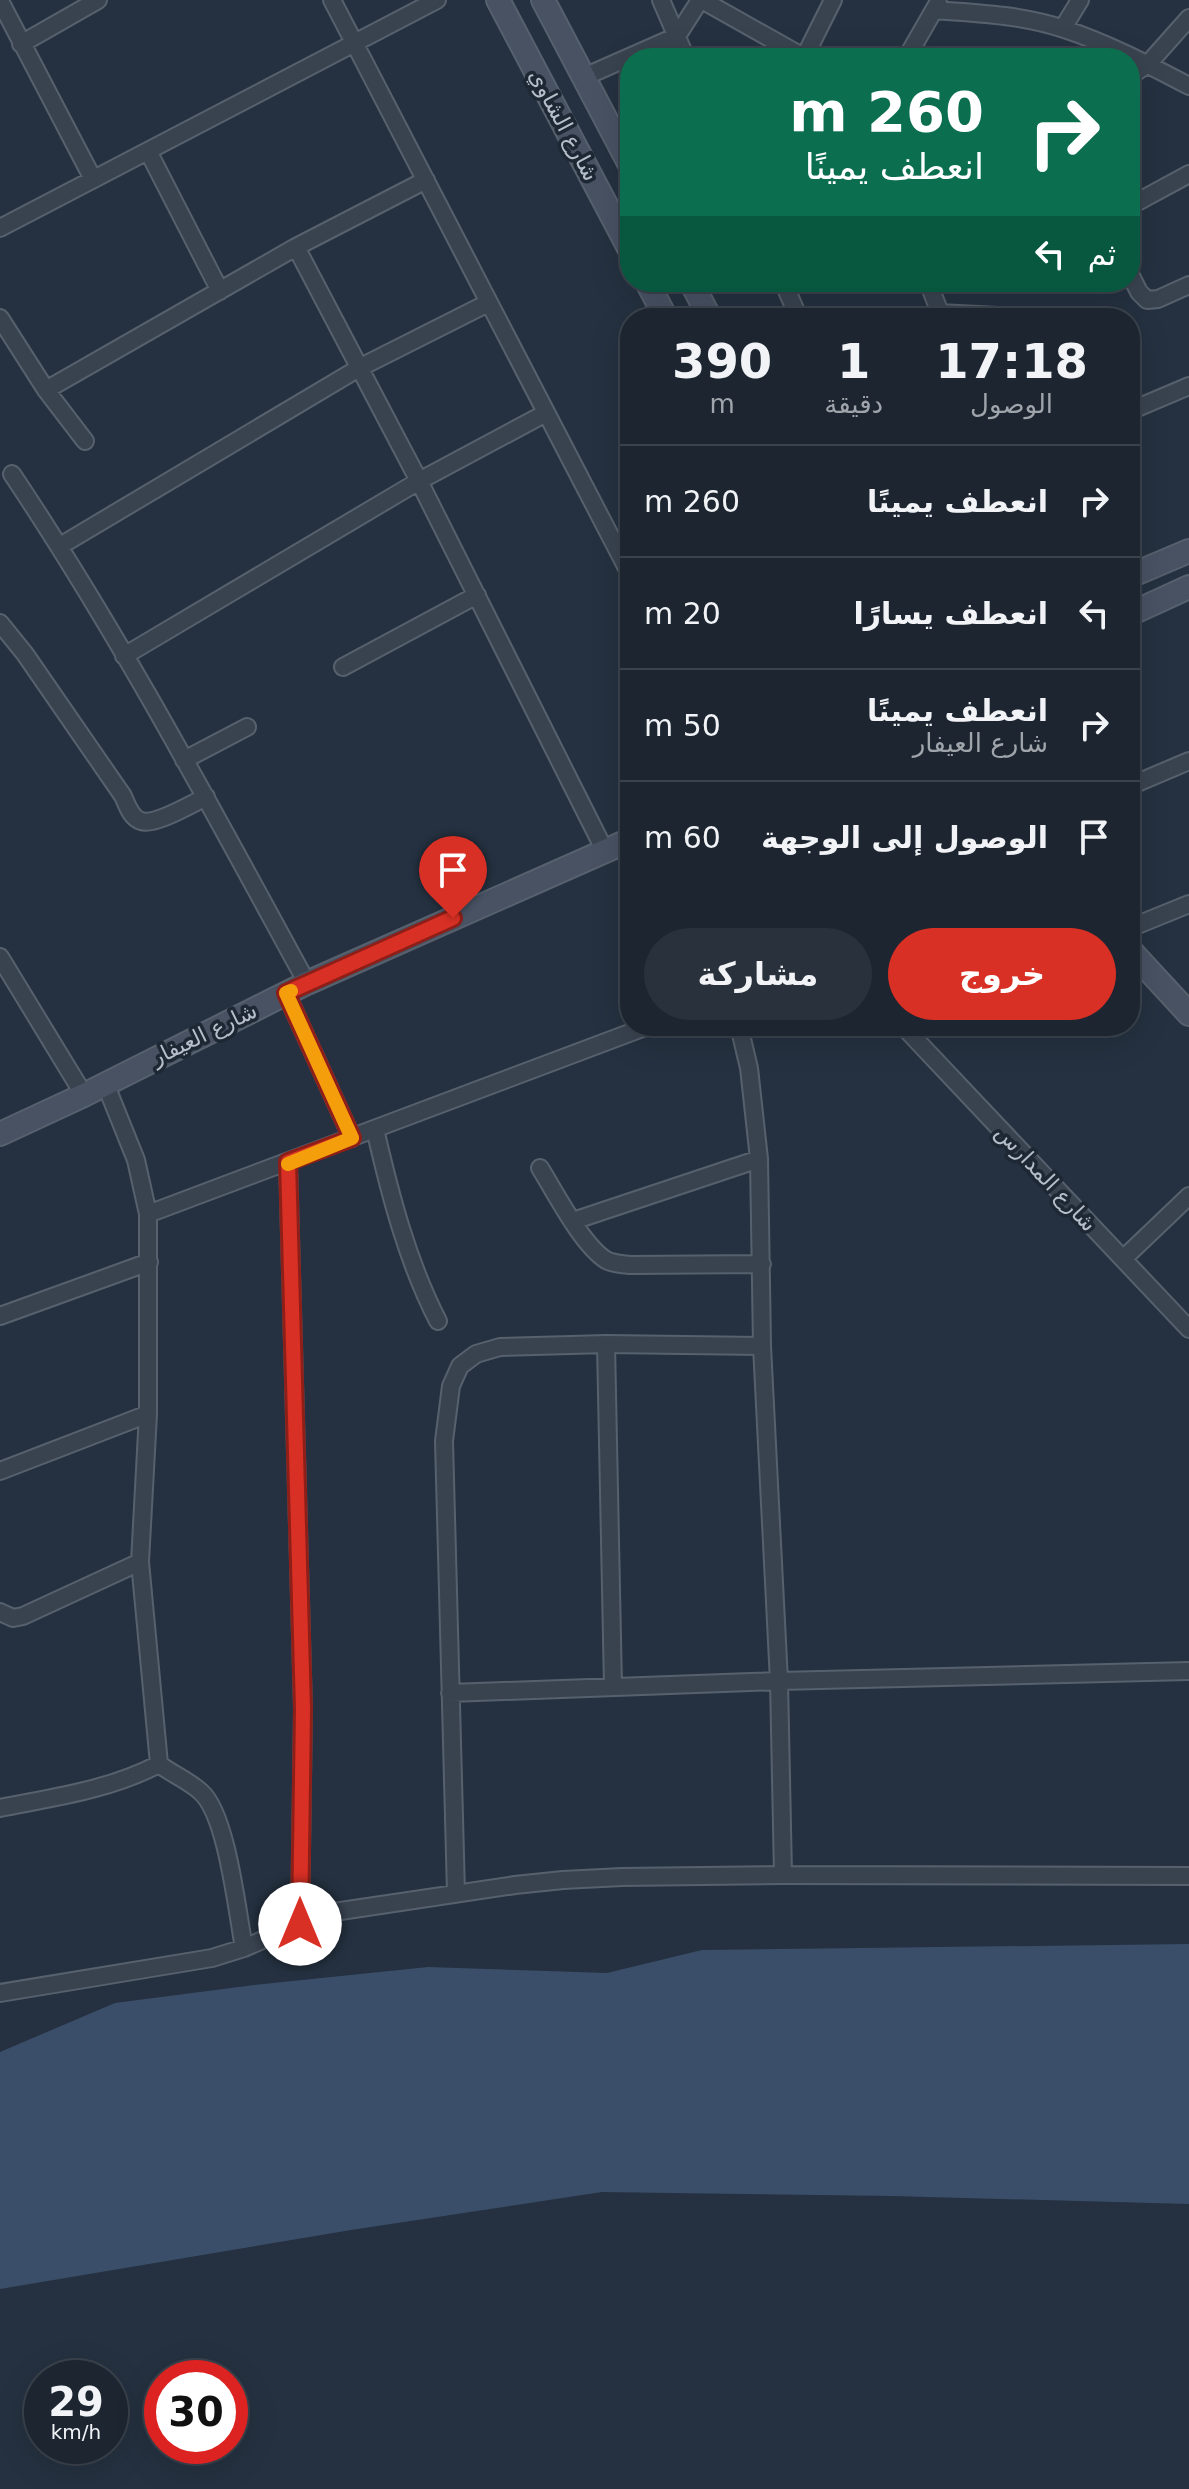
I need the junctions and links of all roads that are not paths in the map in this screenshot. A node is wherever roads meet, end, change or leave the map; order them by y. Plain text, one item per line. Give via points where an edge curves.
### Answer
1 (98, 0) edge
2 (332, 0) edge
3 (437, 0) edge
4 (498, 0) edge
5 (543, 0) edge
6 (661, 0) edge
7 (701, 0) edge
8 (833, 0) edge
9 (1080, 0) edge
10 (0, 1) edge
11 (937, 5) edge
12 (1189, 18) edge
13 (1063, 28) junction
14 (677, 36) junction
15 (355, 43) junction
16 (21, 44) junction
17 (650, 48) edge
18 (682, 48) edge
19 (787, 48) edge
20 (810, 48) edge
21 (912, 48) edge
22 (1110, 48) edge
23 (620, 61) edge
24 (1140, 61) edge
25 (1148, 64) junction
26 (1140, 69) edge
27 (584, 77) junction
28 (1189, 86) edge
29 (620, 146) edge
30 (148, 151) junction
31 (1189, 174) edge
32 (93, 179) junction
33 (426, 180) junction
34 (1140, 201) edge
35 (0, 228) edge
36 (620, 231) edge
37 (296, 247) junction
38 (1189, 285) edge
39 (220, 291) junction
40 (1139, 292) edge
41 (488, 303) junction
42 (0, 318) edge
43 (359, 368) junction
44 (1189, 386) edge
45 (46, 390) junction
46 (1140, 407) edge
47 (546, 413) junction
48 (85, 441) dead end
49 (12, 474) dead end
50 (419, 481) junction
51 (60, 546) junction
52 (1189, 551) edge
53 (620, 555) edge
54 (1140, 572) edge
55 (1189, 587) edge
56 (477, 595) junction
57 (1140, 609) edge
58 (0, 623) edge
59 (124, 656) junction
60 (343, 667) dead end
61 (247, 727) dead end
62 (184, 760) junction
63 (1189, 761) edge
64 (1140, 782) edge
65 (206, 797) junction
66 (620, 844) edge
67 (605, 851) junction
68 (1189, 904) edge
69 (1140, 924) edge
70 (0, 957) edge
71 (1140, 961) edge
72 (307, 983) junction
73 (286, 993) junction
74 (1189, 1014) edge
75 (621, 1036) edge
76 (741, 1036) edge
77 (912, 1036) edge
78 (105, 1083) junction
79 (84, 1095) junction
80 (375, 1129) junction
81 (0, 1134) edge
82 (352, 1138) junction
83 (759, 1159) junction
84 (288, 1162) junction
85 (540, 1168) dead end
86 (1189, 1196) edge
87 (148, 1214) junction
88 (573, 1221) junction
89 (1123, 1259) junction
90 (149, 1262) junction
91 (762, 1264) junction
92 (0, 1316) edge
93 (438, 1321) dead end
94 (1189, 1329) edge
95 (606, 1344) junction
96 (762, 1346) junction
97 (148, 1414) junction
98 (0, 1471) edge
99 (140, 1562) junction
100 (0, 1612) edge
101 (1189, 1671) edge
102 (779, 1681) junction
103 (613, 1687) junction
104 (450, 1693) junction
105 (159, 1764) junction
106 (0, 1808) edge
107 (783, 1875) junction
108 (1189, 1876) edge
109 (456, 1893) junction
110 (300, 1924) junction
111 (244, 1948) junction
112 (0, 1993) edge

1 - 16 street
2 - 15 street
3 - 15 street
4 - 36 main road, شارع الشاوي
5 - 27 main road, شارع الشاوي
6 - 14 street
7 - 14 street
7 - 19 street
8 - 20 street
9 - 13 street
10 - 16 street
11 - 13 street
11 - 21 street
12 - 25 street
13 - 22 street
14 - 17 street
14 - 18 street
15 - 30 street
15 - 33 street
16 - 32 street
23 - 27 street
24 - 25 street
25 - 26 street
25 - 28 street
27 - 29 main road, شارع الشاوي
30 - 32 street
30 - 39 street
31 - 34 street
32 - 35 street
33 - 37 street
33 - 41 street
37 - 39 street
37 - 43 street
38 - 40 street via 1158,299 1147,300
39 - 45 street
41 - 43 street
41 - 47 street
42 - 45 street
43 - 50 street
43 - 51 street
44 - 46 street
45 - 48 street
47 - 50 street
47 - 53 street
49 - 51 street
50 - 56 street
50 - 59 street
51 - 59 street
52 - 54 main road
55 - 57 main road
56 - 60 street
56 - 67 street
58 - 65 street via 131,814 154,821
59 - 62 street
61 - 62 street
62 - 65 street
63 - 64 street
65 - 72 street
66 - 67 main road, شارع العيفار
67 - 72 main road, شارع العيفار
68 - 69 street
70 - 79 street
71 - 74 main road
72 - 73 main road, شارع العيفار
73 - 78 main road, شارع العيفار
73 - 82 street
75 - 80 street
76 - 83 street
77 - 89 street, شارع المدارس
78 - 79 main road, شارع العيفار
78 - 87 street via 136,1160
79 - 81 main road, شارع العيفار
80 - 82 street
80 - 93 street via 404,1236
82 - 84 street
83 - 88 street
83 - 91 street
84 - 87 street
84 - 110 street via 303,1709
85 - 88 street
86 - 89 street
87 - 90 street
88 - 91 street via 605,1259 616,1263
89 - 94 street, شارع المدارس
90 - 92 street
90 - 97 street
91 - 96 street
95 - 96 street
95 - 103 street
95 - 104 street via 500,1347 460,1366 451,1386 444,1441
96 - 102 street
97 - 98 street
97 - 99 street
99 - 100 street via 23,1616
99 - 105 street
101 - 102 street
102 - 103 street
102 - 107 street
103 - 104 street
104 - 109 street
105 - 106 street via 103,1787
105 - 111 street via 213,1805
107 - 108 street
107 - 109 street via 607,1877
109 - 110 street via 334,1912
110 - 111 street
111 - 112 street via 177,1965

